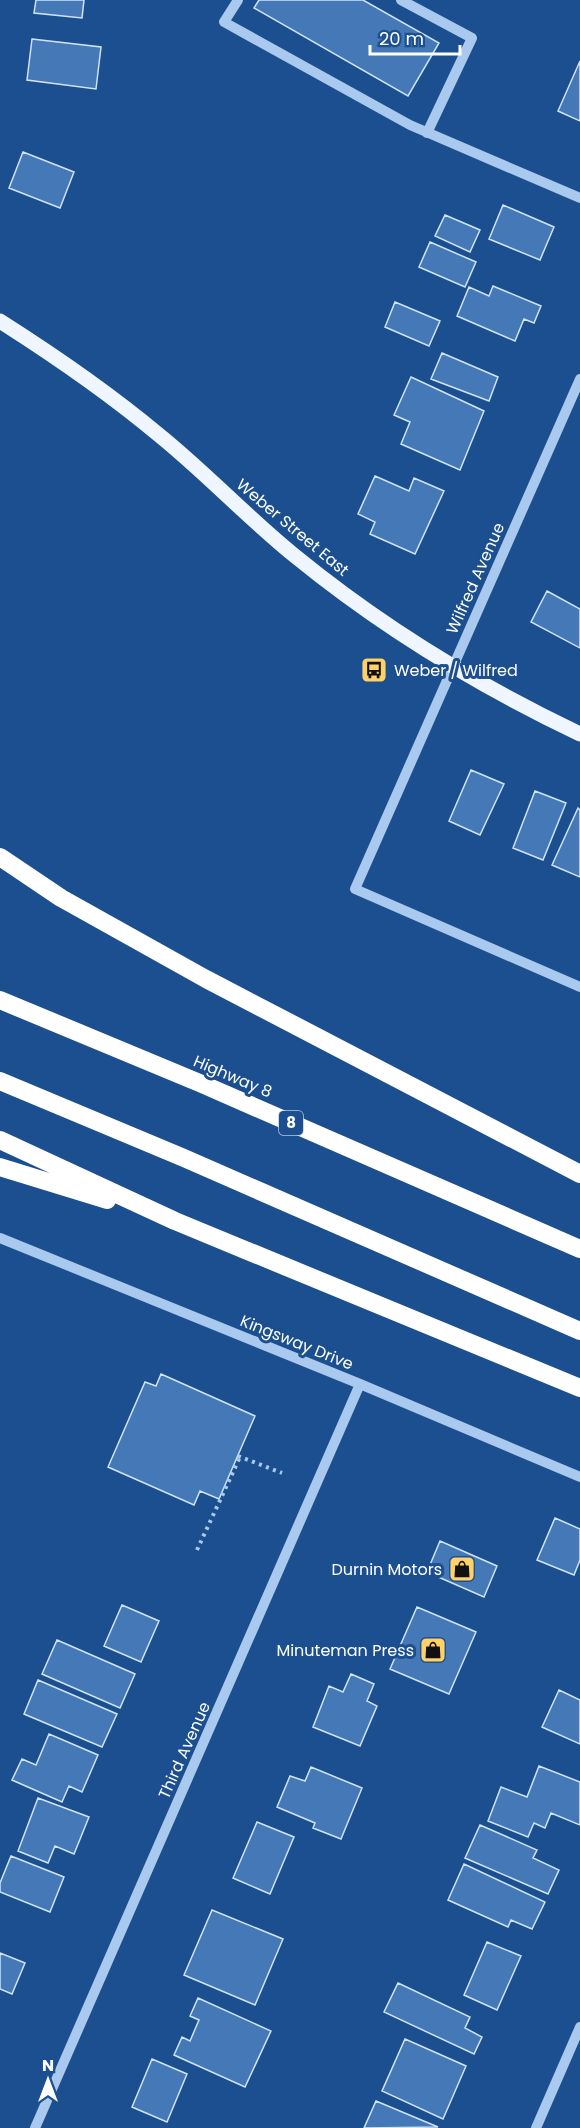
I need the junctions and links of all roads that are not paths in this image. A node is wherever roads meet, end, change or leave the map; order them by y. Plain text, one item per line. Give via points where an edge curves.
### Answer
1 (238, 0) edge
2 (401, 0) edge
3 (428, 133) junction
4 (580, 198) edge
5 (0, 321) edge
6 (580, 379) edge
7 (453, 665) junction
8 (580, 734) edge
9 (0, 857) edge
10 (580, 987) edge
11 (0, 1000) edge
12 (0, 1081) edge
13 (0, 1140) edge
14 (0, 1167) edge
15 (580, 1174) edge
16 (175, 1221) junction
17 (0, 1238) edge
18 (580, 1250) edge
19 (580, 1331) edge
20 (360, 1384) junction
21 (580, 1389) edge
22 (580, 1477) edge
23 (580, 2027) edge
24 (35, 2128) edge
25 (536, 2128) edge

1 - 3 street via 224,22
2 - 3 street via 472,38
3 - 4 street
5 - 7 main road, Weber Street East via 50,352 159,434 295,556 399,633
6 - 7 street, Wilfred Avenue
7 - 8 main road, Weber Street East via 521,706
7 - 10 street, Wilfred Avenue via 355,888
9 - 15 highway via 60,897 206,979
11 - 18 highway, Highway 8 / 8 via 213,1088
12 - 19 highway
13 - 16 highway
14 - 16 highway
16 - 21 highway
17 - 20 street, Kingsway Drive
20 - 22 street, Kingsway Drive
20 - 24 street, Third Avenue
23 - 25 street

